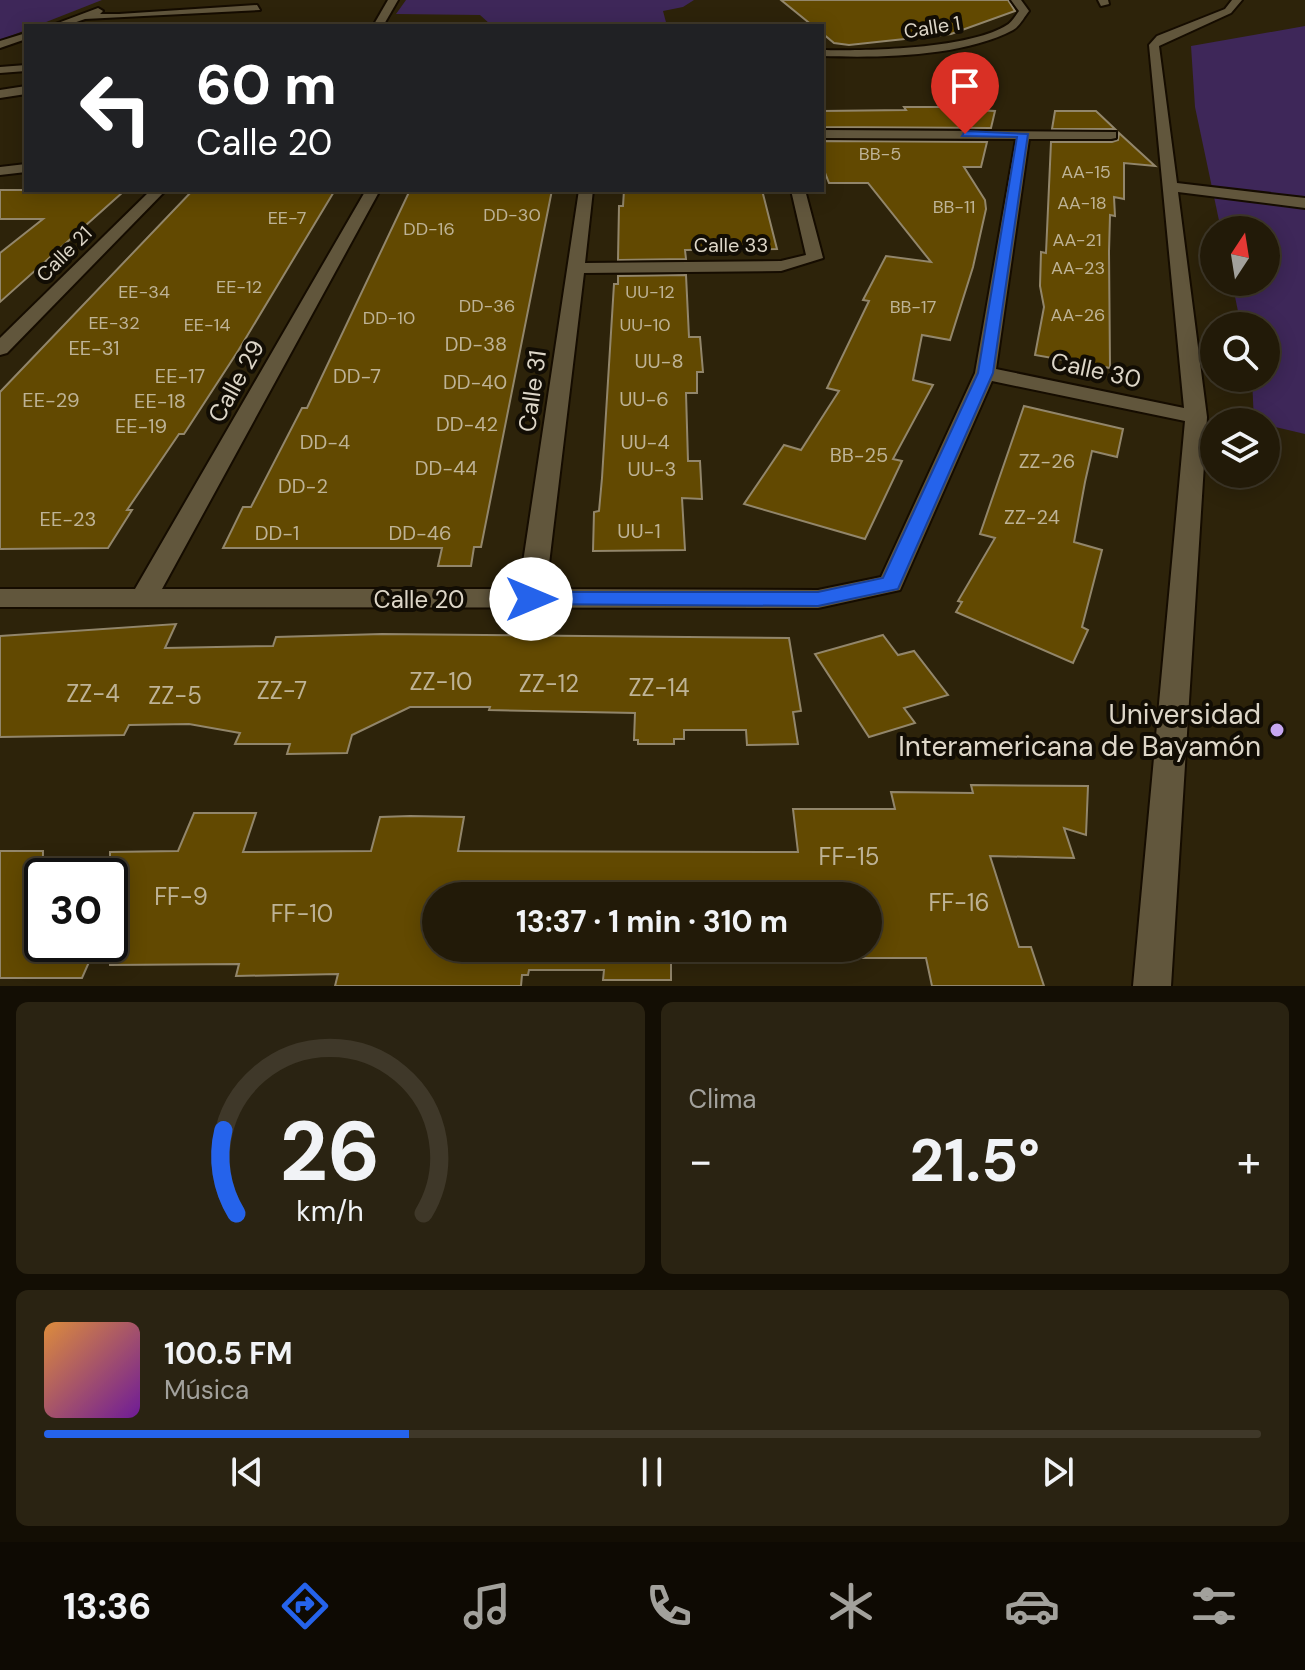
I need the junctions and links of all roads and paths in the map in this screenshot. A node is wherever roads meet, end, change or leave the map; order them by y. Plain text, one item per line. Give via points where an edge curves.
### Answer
1 (393, 0) edge
2 (794, 0) edge
3 (810, 0) edge
4 (1016, 0) edge
5 (1237, 0) edge
6 (257, 8) dead end
7 (104, 9) dead end
8 (85, 16) junction
9 (119, 17) junction
10 (61, 24) edge
11 (100, 24) edge
12 (379, 24) edge
13 (24, 39) edge
14 (0, 45) edge
15 (824, 53) edge
16 (24, 90) edge
17 (0, 94) edge
18 (824, 134) edge
19 (1023, 134) junction
20 (1111, 135) dead end
21 (24, 168) edge
22 (0, 171) edge
23 (1171, 187) junction
24 (157, 192) edge
25 (372, 192) edge
26 (586, 192) edge
27 (798, 192) edge
28 (1305, 203) edge
29 (575, 268) junction
30 (0, 349) edge
31 (985, 373) junction
32 (1196, 417) junction
33 (0, 598) edge
34 (143, 598) junction
35 (531, 599) junction
36 (1152, 986) edge

1 - 12 street
2 - 3 street
4 - 15 street, Calle 1 via 1024,11 1012,27 954,45
5 - 23 street via 1228,11 1154,45
6 - 9 street
7 - 8 street
8 - 9 street
8 - 10 street
9 - 11 street
13 - 14 street
16 - 17 street
18 - 19 street
19 - 20 street
19 - 31 street, Calle 20
21 - 22 street
23 - 28 street
23 - 32 street
24 - 30 street, Calle 21
25 - 34 street, Calle 29
26 - 29 street, Calle 31
27 - 29 street, Calle 33 via 815,258 781,266
29 - 35 street, Calle 31
31 - 32 street, Calle 30
31 - 35 street, Calle 20 via 891,584 818,599
32 - 36 street
33 - 34 street, Calle 20
34 - 35 street, Calle 20

